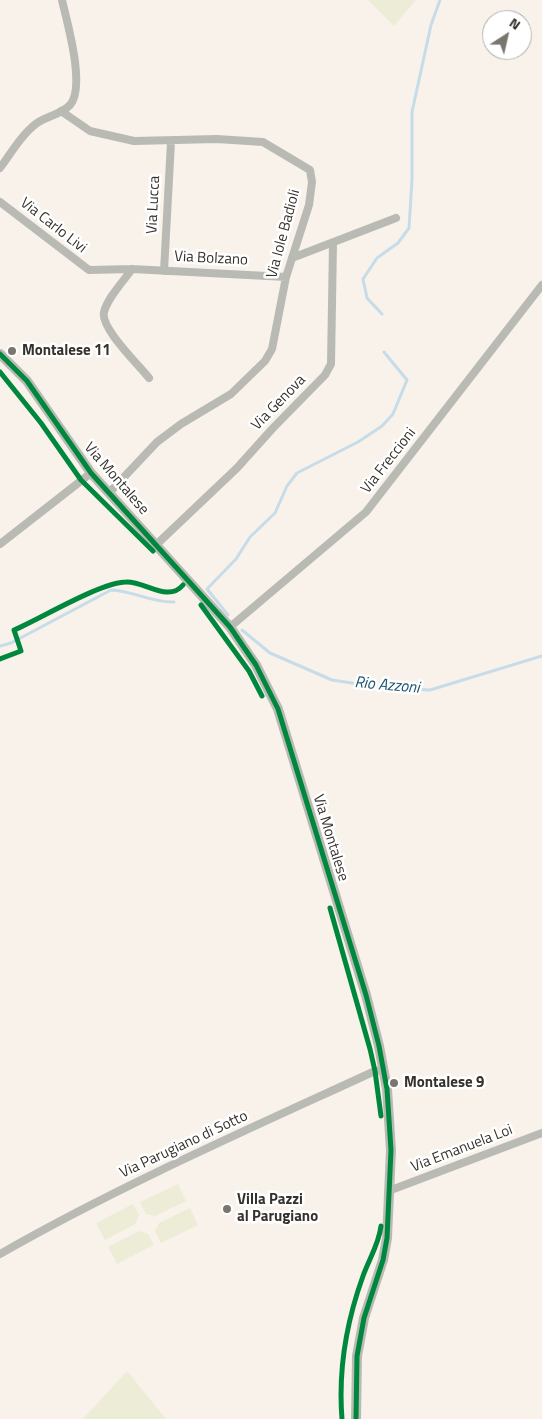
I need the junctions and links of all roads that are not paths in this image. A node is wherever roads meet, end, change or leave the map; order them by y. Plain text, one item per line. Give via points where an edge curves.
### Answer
1 (62, 0) edge
2 (61, 112) junction
3 (171, 142) junction
4 (0, 168) edge
5 (0, 202) edge
6 (396, 218) dead end
7 (333, 243) junction
8 (292, 258) junction
9 (132, 269) junction
10 (89, 270) joint
11 (164, 271) junction
12 (286, 277) junction
13 (542, 285) edge
14 (0, 354) edge
15 (149, 378) dead end
16 (90, 473) junction
17 (109, 493) junction
18 (0, 544) edge
19 (156, 544) junction
20 (230, 628) junction
21 (384, 1070) junction
22 (542, 1133) edge
23 (391, 1190) junction
24 (0, 1254) edge
25 (356, 1419) edge

1 - 2 street via 76,92 71,105
2 - 3 street, Via Iole Badioli via 100,135 134,141
2 - 4 street via 33,126
3 - 8 street, Via Iole Badioli via 217,139 263,142 310,170 309,205
3 - 11 street, Via Lucca
5 - 10 street, Via Carlo Livi
6 - 7 street
7 - 8 street
7 - 19 street, Via Genova via 332,355 325,376 237,468
8 - 12 street, Via Iole Badioli
9 - 10 street, Via Bolzano
9 - 11 street, Via Bolzano
9 - 15 street via 103,316 107,327
11 - 12 street, Via Bolzano
12 - 17 street, Via Iole Badioli via 272,349 265,361 231,394 180,424 157,442
13 - 20 street, Via Freccioni via 366,512
14 - 16 street, Via Montalese via 27,381
16 - 17 street, Via Montalese
16 - 18 street
17 - 19 street, Via Montalese
19 - 20 street, Via Montalese
20 - 21 street, Via Montalese via 256,665 278,708 366,995
21 - 23 street, Via Montalese
21 - 24 street, Via Parugiano di Sotto via 191,1156 50,1225
22 - 23 street, Via Emanuela Loi
23 - 25 street, Via Montalese via 385,1253 364,1318 356,1356

